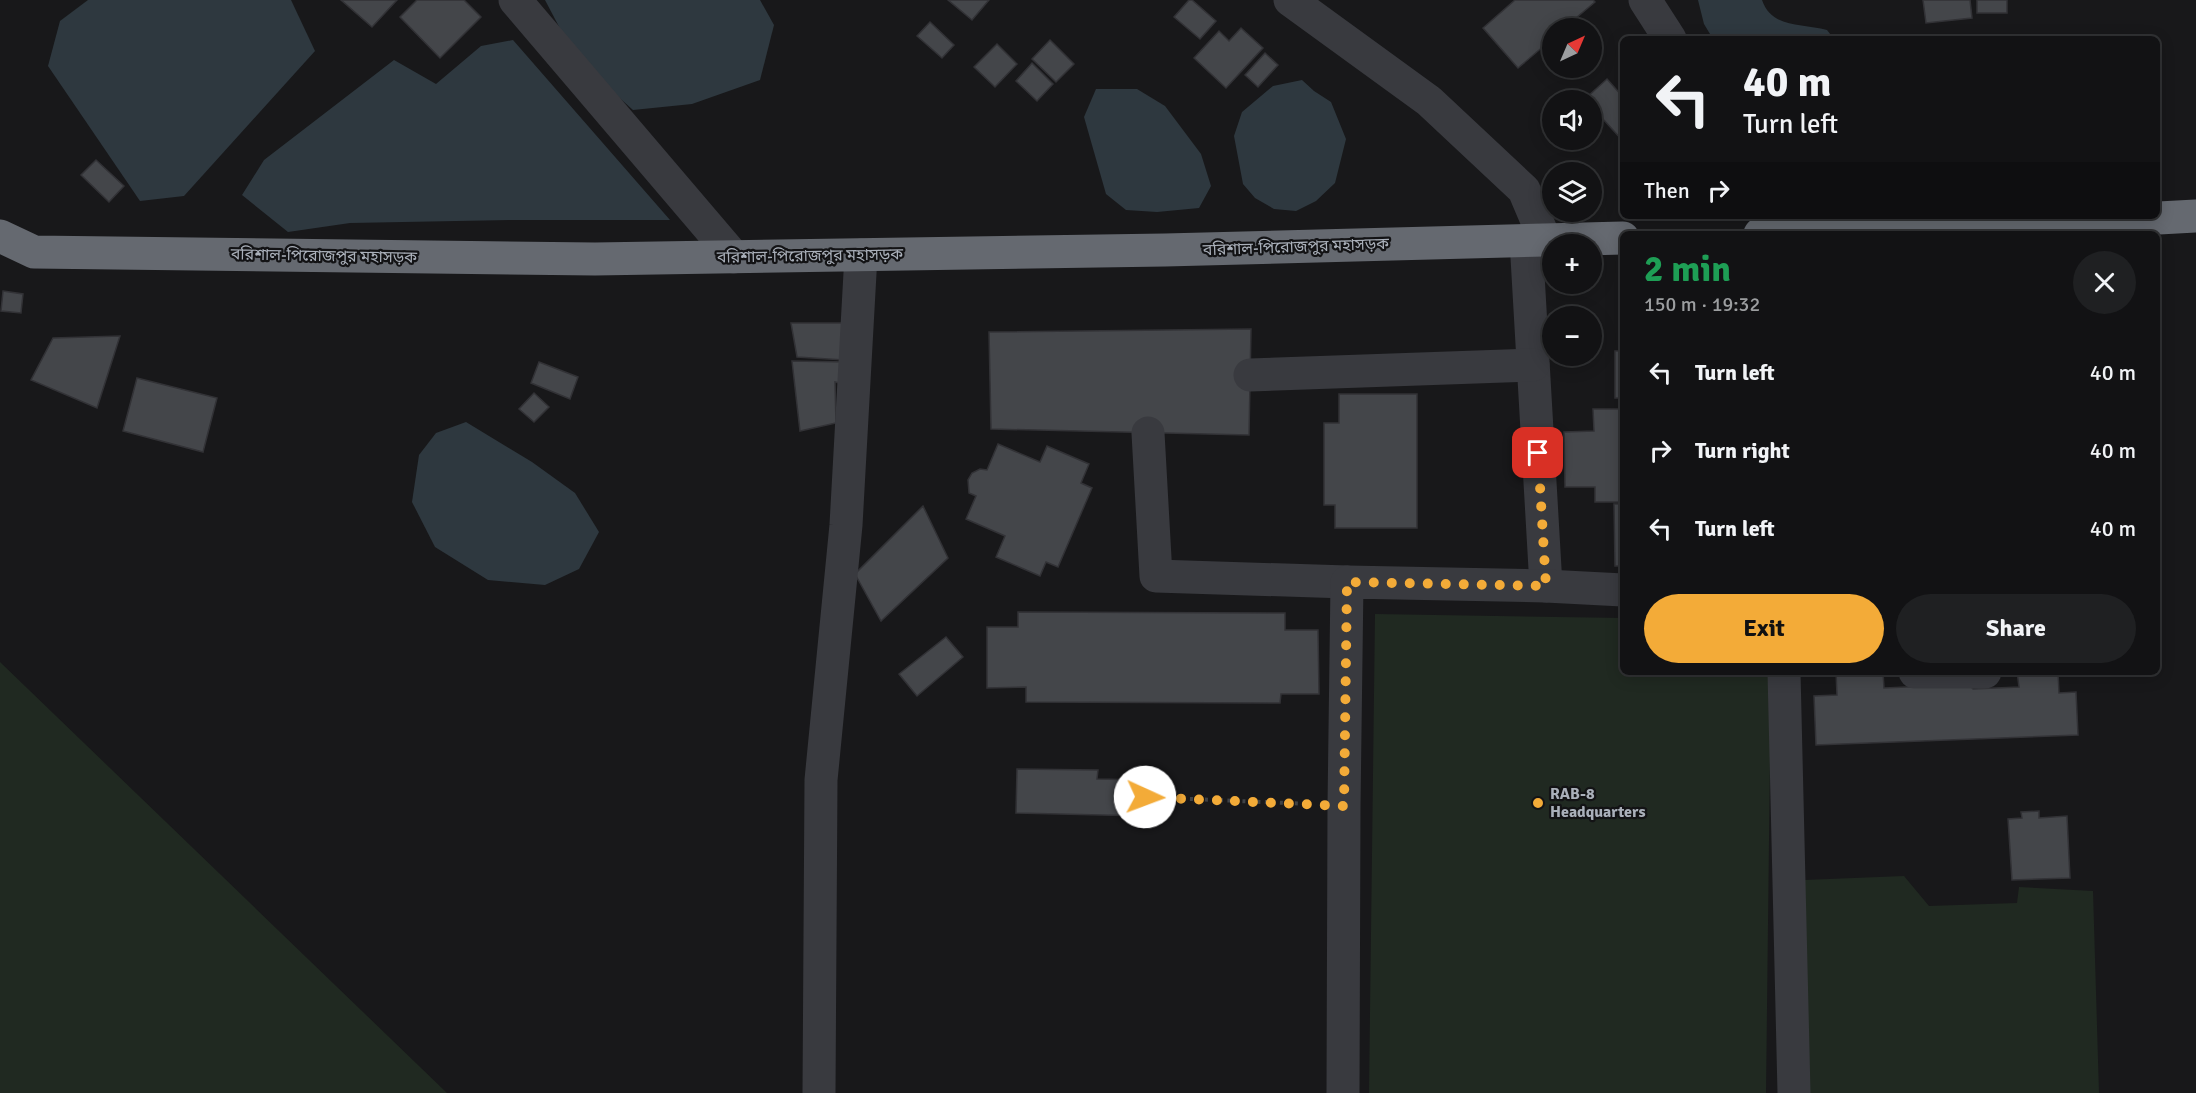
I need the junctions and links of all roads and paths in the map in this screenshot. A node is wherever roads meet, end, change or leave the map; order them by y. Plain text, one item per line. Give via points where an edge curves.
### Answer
1 (515, 0) edge
2 (1290, 0) edge
3 (1644, 0) edge
4 (1668, 36) edge
5 (2196, 216) edge
6 (2160, 218) edge
7 (2140, 219) edge
8 (1790, 224) edge
9 (1769, 231) edge
10 (1620, 238) edge
11 (1536, 240) junction
12 (8, 245) edge
13 (861, 255) junction
14 (734, 257) junction
15 (1533, 364) junction
16 (1250, 375) dead end
17 (1149, 433) dead end
18 (1347, 582) junction
19 (1546, 586) junction
20 (1620, 590) edge
21 (1784, 675) edge
22 (1145, 797) dead end
23 (1344, 806) junction
24 (819, 1093) edge
25 (1343, 1093) edge
26 (1794, 1093) edge

1 - 14 street
2 - 11 street via 1429,101 1524,190
3 - 4 street
5 - 6 highway
7 - 8 highway via 1974,228
8 - 9 highway
10 - 11 highway, বরিশাল-পিরোজপুর মহাসড়ক
11 - 13 highway, বরিশাল-পিরোজপুর মহাসড়ক
11 - 15 street
12 - 14 highway, বরিশাল-পিরোজপুর মহাসড়ক via 34,252
13 - 14 highway, বরিশাল-পিরোজপুর মহাসড়ক
13 - 24 street via 846,525 821,780
15 - 16 street
15 - 19 street
17 - 18 street via 1156,576
18 - 19 street
18 - 23 street
19 - 20 street
21 - 26 street
22 - 23 path
23 - 25 street

